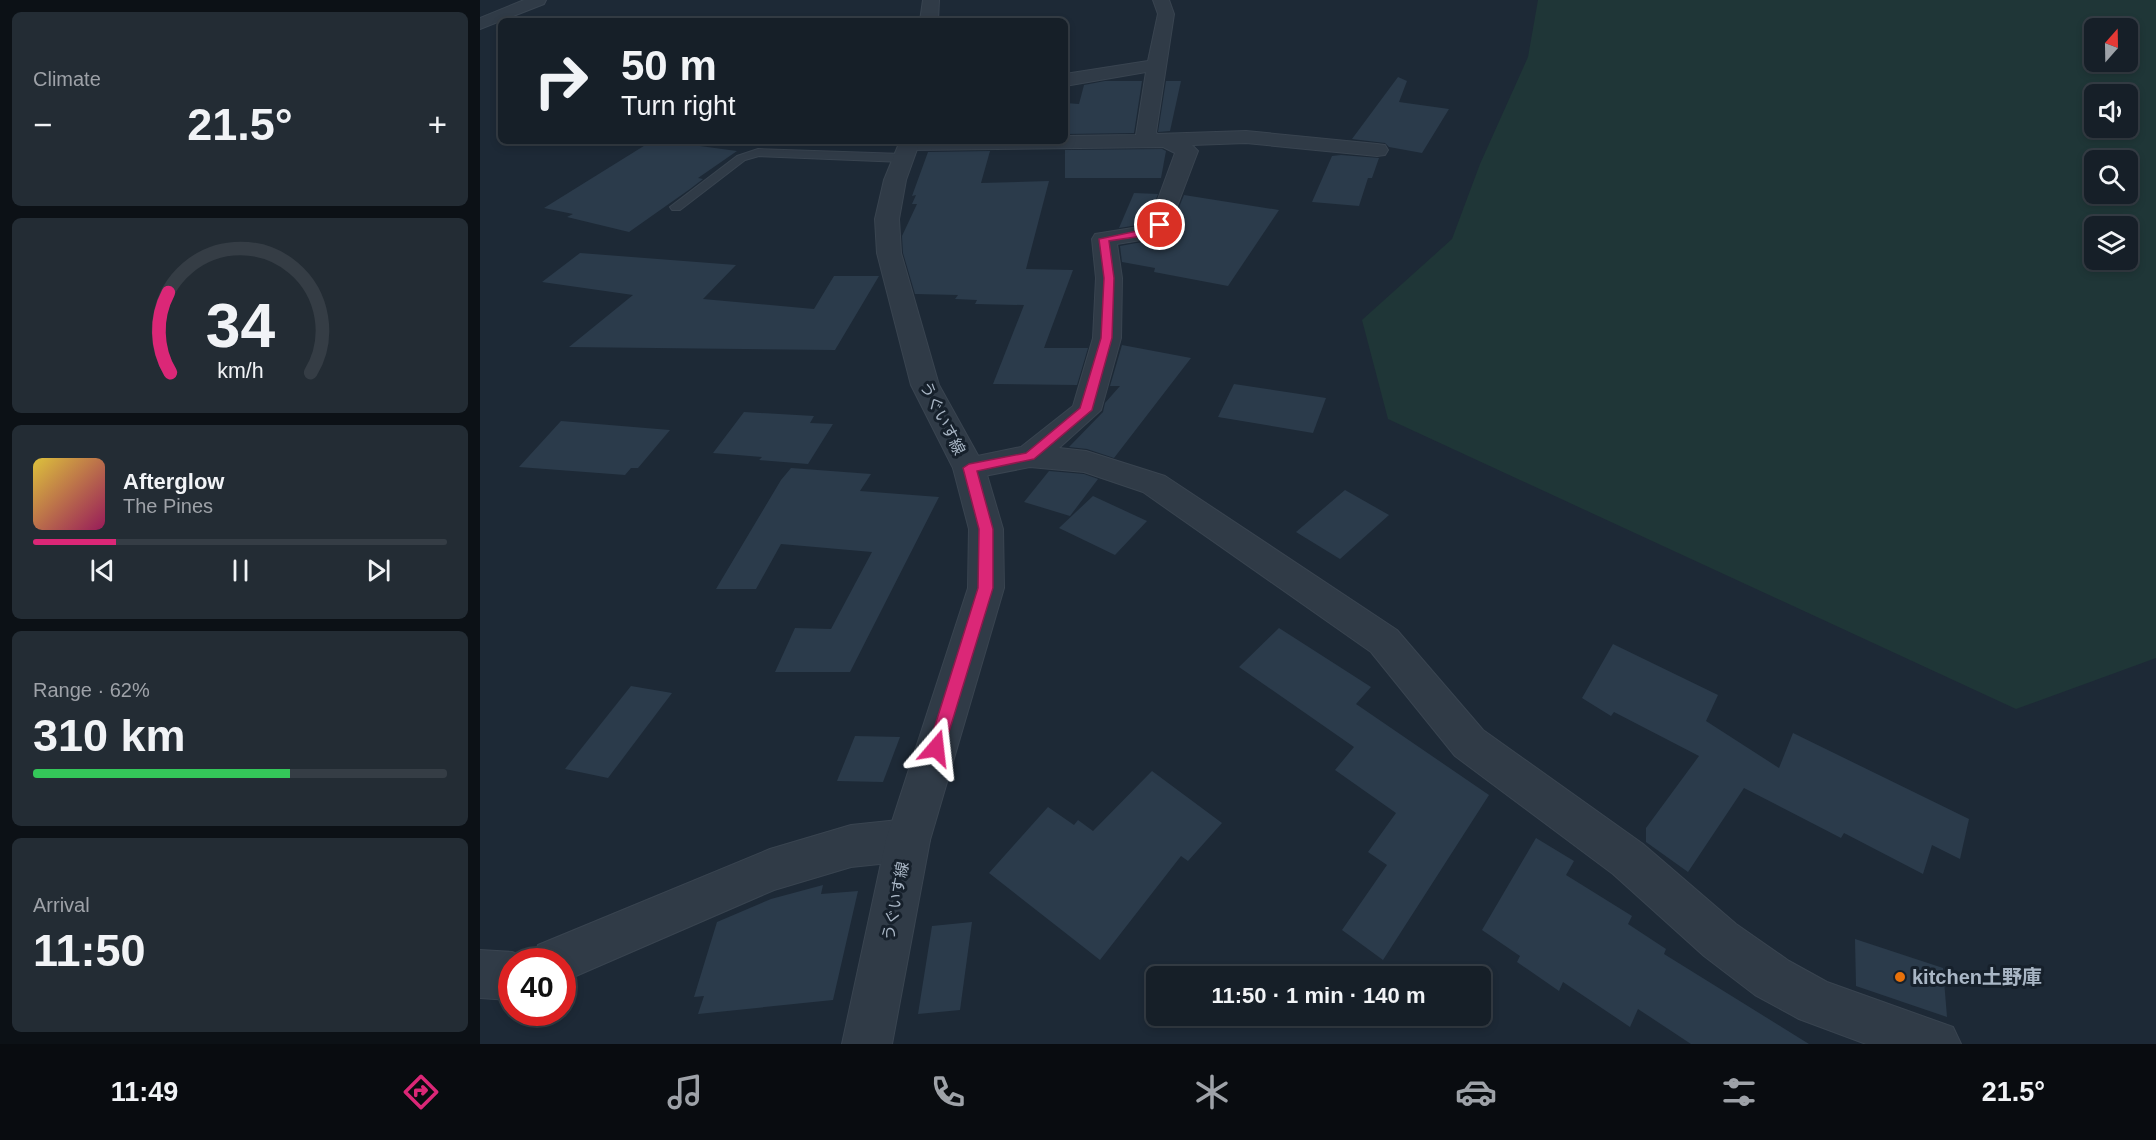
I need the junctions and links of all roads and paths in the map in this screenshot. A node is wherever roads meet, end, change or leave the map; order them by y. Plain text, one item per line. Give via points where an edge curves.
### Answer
1 (537, 0) edge
2 (931, 0) edge
3 (1161, 0) edge
4 (929, 18) edge
5 (487, 22) edge
6 (1158, 65) junction
7 (1068, 80) edge
8 (1159, 141) junction
9 (1051, 144) edge
10 (1068, 144) edge
11 (907, 148) edge
12 (1377, 150) dead end
13 (676, 207) dead end
14 (1030, 456) junction
15 (969, 468) junction
16 (908, 840) junction
17 (576, 953) edge
18 (480, 974) edge
19 (498, 975) edge
20 (867, 1044) edge
21 (1936, 1044) edge

1 - 5 street
2 - 4 street
3 - 6 street via 1166,14
6 - 7 street
6 - 8 street via 1145,133
8 - 10 street
8 - 12 street via 1246,137
8 - 14 street via 1187,151 1160,225 1145,233 1104,239 1109,278 1107,338 1086,410
9 - 11 street
11 - 13 lane via 758,152 741,158
11 - 15 street, うぐいす線 via 887,219 889,254 925,385
14 - 15 street
14 - 21 street via 1086,462 1154,484 1384,641 1469,743 1628,859 1755,966 1816,1002
15 - 16 street, うぐいす線 via 986,529 986,588
16 - 17 street via 851,846 770,870
16 - 20 street, うぐいす線
18 - 19 street

